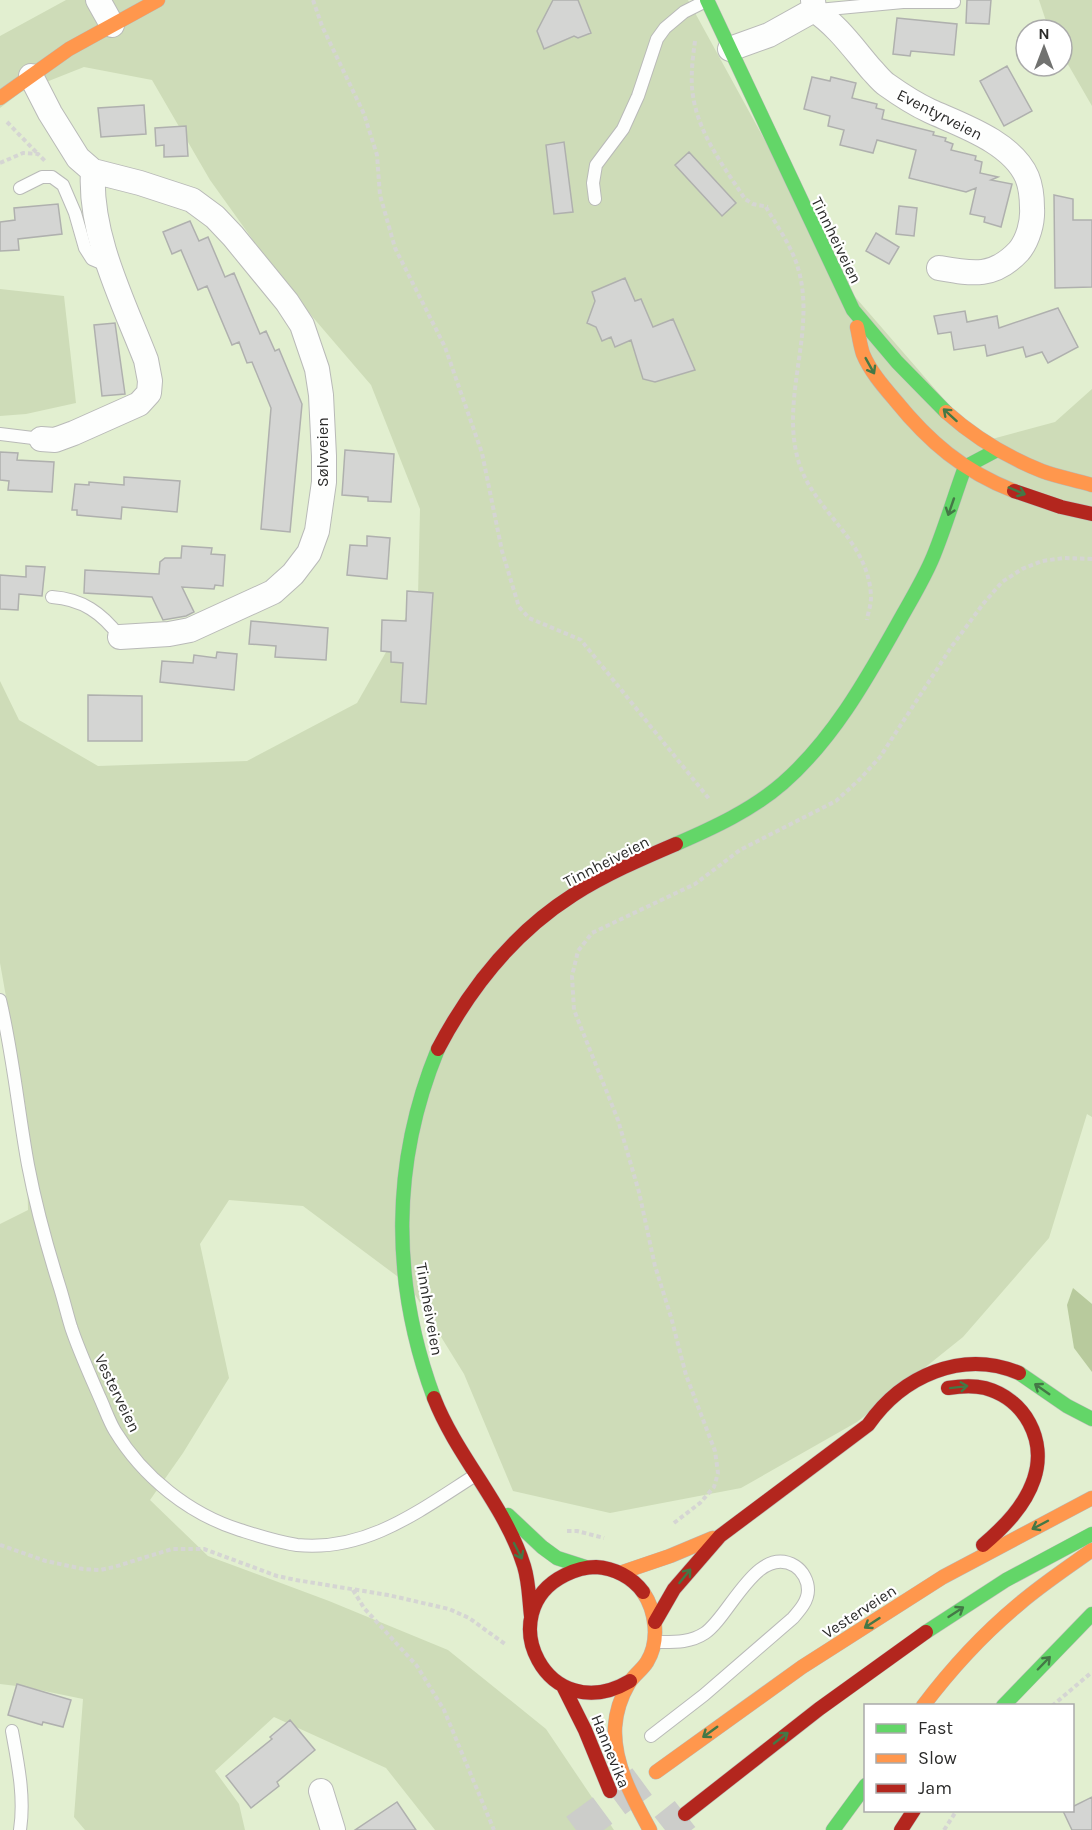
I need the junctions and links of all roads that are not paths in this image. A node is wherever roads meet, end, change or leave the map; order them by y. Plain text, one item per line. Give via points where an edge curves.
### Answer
1 (98, 0) edge
2 (158, 0) edge
3 (707, 0) edge
4 (954, 2) dead end
5 (813, 5) edge
6 (112, 25) junction
7 (730, 49) junction
8 (31, 76) junction
9 (0, 98) edge
10 (93, 171) junction
11 (20, 188) dead end
12 (595, 199) dead end
13 (108, 260) junction
14 (939, 268) dead end
15 (853, 310) junction
16 (0, 434) edge
17 (41, 439) joint
18 (964, 466) junction
19 (995, 471) junction
20 (1092, 485) edge
21 (1092, 514) edge
22 (958, 525) dead end
23 (936, 550) junction
24 (52, 597) dead end
25 (120, 637) joint
26 (0, 1000) edge
27 (938, 1390) dead end
28 (894, 1416) dead end
29 (1092, 1419) edge
30 (868, 1425) junction
31 (475, 1475) junction
32 (491, 1498) junction
33 (1092, 1498) edge
34 (1092, 1534) edge
35 (720, 1536) junction
36 (1092, 1550) edge
37 (585, 1567) junction
38 (620, 1573) junction
39 (943, 1577) junction
40 (1092, 1614) edge
41 (531, 1616) junction
42 (655, 1622) junction
43 (655, 1642) junction
44 (630, 1681) junction
45 (563, 1686) junction
46 (925, 1704) edge
47 (1005, 1704) edge
48 (12, 1731) dead end
49 (651, 1736) dead end
50 (656, 1772) tunnel mouth
51 (864, 1788) edge
52 (321, 1791) dead end
53 (864, 1796) edge
54 (615, 1807) dead end
55 (913, 1812) edge
56 (685, 1814) tunnel mouth
57 (20, 1830) edge
58 (333, 1830) edge
59 (650, 1830) edge
60 (834, 1830) edge
61 (902, 1830) edge

1 - 6 street
2 - 6 main road
3 - 7 main road, Tinnheiveien
3 - 12 lane, Tinnheiveien via 684,12 657,39 623,129 596,165 592,183
4 - 5 lane
5 - 7 street via 769,35
5 - 14 street, Eventyrveien via 884,83 909,100 978,131 1017,162 1026,175 1032,193 1032,213 1022,247 1007,263 991,271 969,274
6 - 8 main road
7 - 15 main road, Tinnheiveien
8 - 9 main road
8 - 10 street via 78,158
10 - 13 street via 93,205
10 - 25 street, Sølvveien via 192,200 215,216 302,325 317,369 323,424 324,482 317,531 309,553 293,574 273,592 190,630
11 - 13 lane via 42,177 52,177 63,185 92,260
13 - 17 street via 146,360 149,393 139,404 103,421 55,440
15 -> 18 main road via 863,354 878,380 909,418
19 -> 15 main road, Tinnheiveien via 957,422 897,362
16 - 17 lane
18 - 19 main road
18 - 19 main road
18 -> 23 main road, Tinnheiveien
19 - 20 main road via 1043,471
19 -> 21 main road via 1032,498
22 - 23 main road, Tinnheiveien
23 - 31 main road, Tinnheiveien via 871,673 803,765 765,797 724,823 600,879 557,905 513,942 451,1025 428,1074 414,1121 401,1222 406,1282 428,1382 444,1422
24 - 25 lane, Sølvveien via 86,605
26 - 31 lane, Vesterveien via 39,1215 72,1329 115,1430 147,1473 178,1499 219,1523 297,1545 336,1544 374,1535
27 -> 39 main road via 962,1384 999,1392 1026,1414 1038,1447 1032,1486 1022,1502 992,1537
28 - 30 main road
29 -> 30 main road via 1018,1373 974,1364 932,1371 911,1382 885,1403
30 - 35 main road
31 - 32 main road, Tinnheiveien
32 - 37 main road, Tinnheiveien via 542,1547 557,1558
32 -> 41 main road, Tinnheiveien via 523,1561
33 -> 39 main road, Vesterveien
56 -> 34 main road via 862,1677 958,1610
35 - 38 main road
42 -> 35 main road via 674,1589
36 - 46 main road via 987,1632
37 - 38 main road
37 - 41 main road via 566,1572 550,1583
38 - 42 main road via 644,1593
39 -> 50 main road, Vesterveien via 802,1668
47 -> 40 main road
41 - 45 main road via 532,1649 549,1677
42 - 43 main road
43 - 44 main road via 642,1670
43 - 49 lane via 688,1641 706,1632 761,1568 780,1561 795,1566 806,1577 804,1605 793,1618
44 - 45 main road via 597,1693
44 - 59 main road via 617,1713 616,1748 633,1799
45 - 54 main road, Hannevika via 589,1737
48 - 57 lane via 21,1782
51 - 60 main road
52 - 58 street
53 - 60 main road
55 - 61 main road

